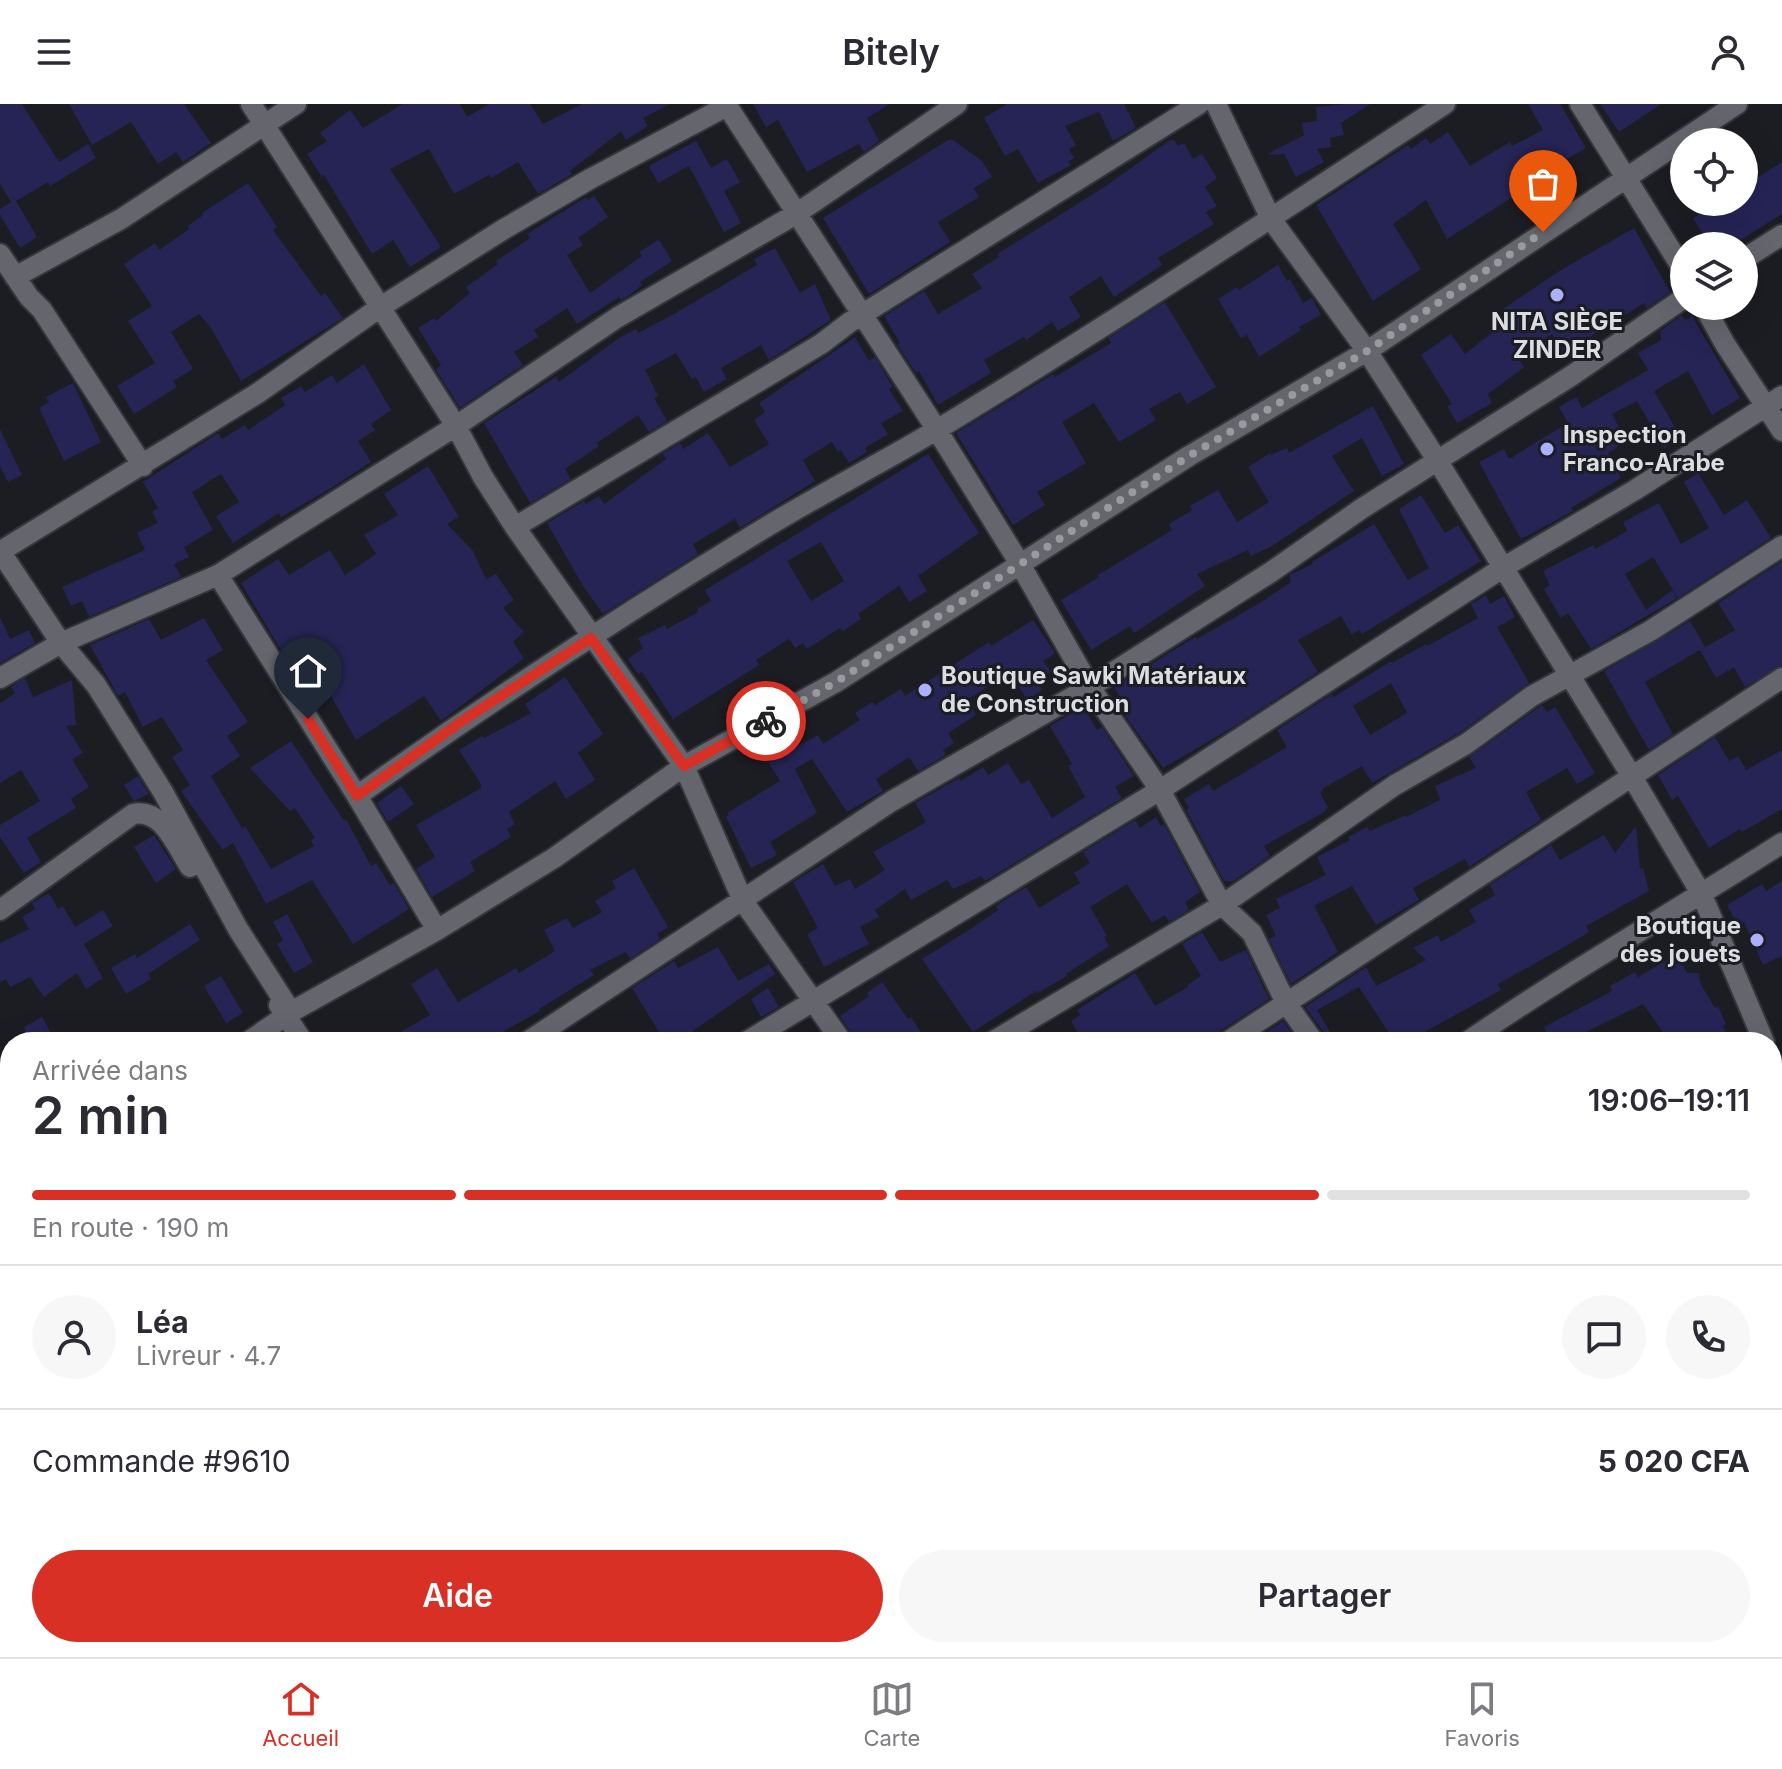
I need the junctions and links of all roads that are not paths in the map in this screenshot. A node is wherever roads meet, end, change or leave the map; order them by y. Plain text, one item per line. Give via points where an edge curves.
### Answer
1 (251, 104) edge
2 (296, 104) edge
3 (957, 104) edge
4 (1199, 104) edge
5 (1216, 104) edge
6 (1445, 104) edge
7 (1580, 104) edge
8 (1737, 104) edge
9 (727, 105) edge
10 (266, 126) junction
11 (1626, 178) junction
12 (796, 214) junction
13 (1271, 219) junction
14 (1782, 235) edge
15 (1670, 249) edge
16 (1758, 250) edge
17 (0, 254) edge
18 (15, 277) junction
19 (379, 308) junction
20 (1670, 308) edge
21 (863, 314) junction
22 (1712, 320) edge
23 (1367, 351) junction
24 (1774, 401) edge
25 (456, 426) junction
26 (937, 430) junction
27 (1782, 431) edge
28 (1437, 460) junction
29 (143, 466) junction
30 (515, 527) junction
31 (1782, 546) edge
32 (1, 551) edge
33 (1020, 564) junction
34 (1504, 567) junction
35 (218, 575) junction
36 (591, 638) junction
37 (61, 643) junction
38 (1569, 675) junction
39 (0, 678) edge
40 (1782, 678) edge
41 (1090, 687) junction
42 (684, 766) junction
43 (1631, 775) junction
44 (1160, 790) junction
45 (357, 796) junction
46 (1782, 843) edge
47 (1702, 895) junction
48 (743, 901) junction
49 (1222, 905) junction
50 (0, 910) edge
51 (437, 930) junction
52 (815, 1002) junction
53 (1286, 1003) junction
54 (288, 1014) junction
55 (262, 1032) edge
56 (298, 1032) edge
57 (542, 1032) edge
58 (763, 1032) edge
59 (835, 1032) edge
60 (1009, 1032) edge
61 (1242, 1032) edge
62 (1307, 1032) edge
63 (1481, 1032) edge
64 (1760, 1032) edge

1 - 10 street
2 - 10 street
3 - 12 street
4 - 21 street
5 - 13 street
6 - 13 street
7 - 11 street
8 - 11 street
9 - 12 street
9 - 19 street via 516,221
10 - 18 street via 121,219
10 - 19 street
11 - 15 street
11 - 23 street
12 - 21 street
12 - 25 street via 618,317
13 - 23 street
13 - 26 street
14 - 16 street
17 - 18 street
18 - 29 street
19 - 25 street
19 - 29 street
20 - 28 street
21 - 26 street
21 - 30 street
22 - 24 street via 1725,344
23 - 28 street
23 - 33 street
24 - 27 street
24 - 34 street
25 - 30 street
25 - 35 street
26 - 33 street
26 - 36 street via 765,527
28 - 34 street
28 - 41 street
29 - 32 street
30 - 36 street
31 - 38 street via 1650,631
32 - 37 street
33 - 41 street
33 - 42 street via 836,682
34 - 38 street
34 - 44 street
35 - 37 street
35 - 45 street
36 - 42 street
36 - 45 street
37 - 39 street
37 - 54 street via 96,685 163,792
38 - 43 street
38 - 49 street via 1395,785
40 - 43 street
41 - 44 street
41 - 48 street via 892,801
42 - 48 street
42 - 51 street via 554,858
43 - 47 street
43 - 53 street
44 - 49 street
44 - 52 street
45 - 51 street
46 - 47 street
47 - 63 street
47 - 64 street
48 - 52 street
48 - 57 street
49 - 53 street via 1252,933
49 - 60 street
50 - 54 street via 133,814 153,815
51 - 54 street
52 - 58 street
52 - 59 street
53 - 61 street
53 - 62 street
54 - 55 street
54 - 56 street

